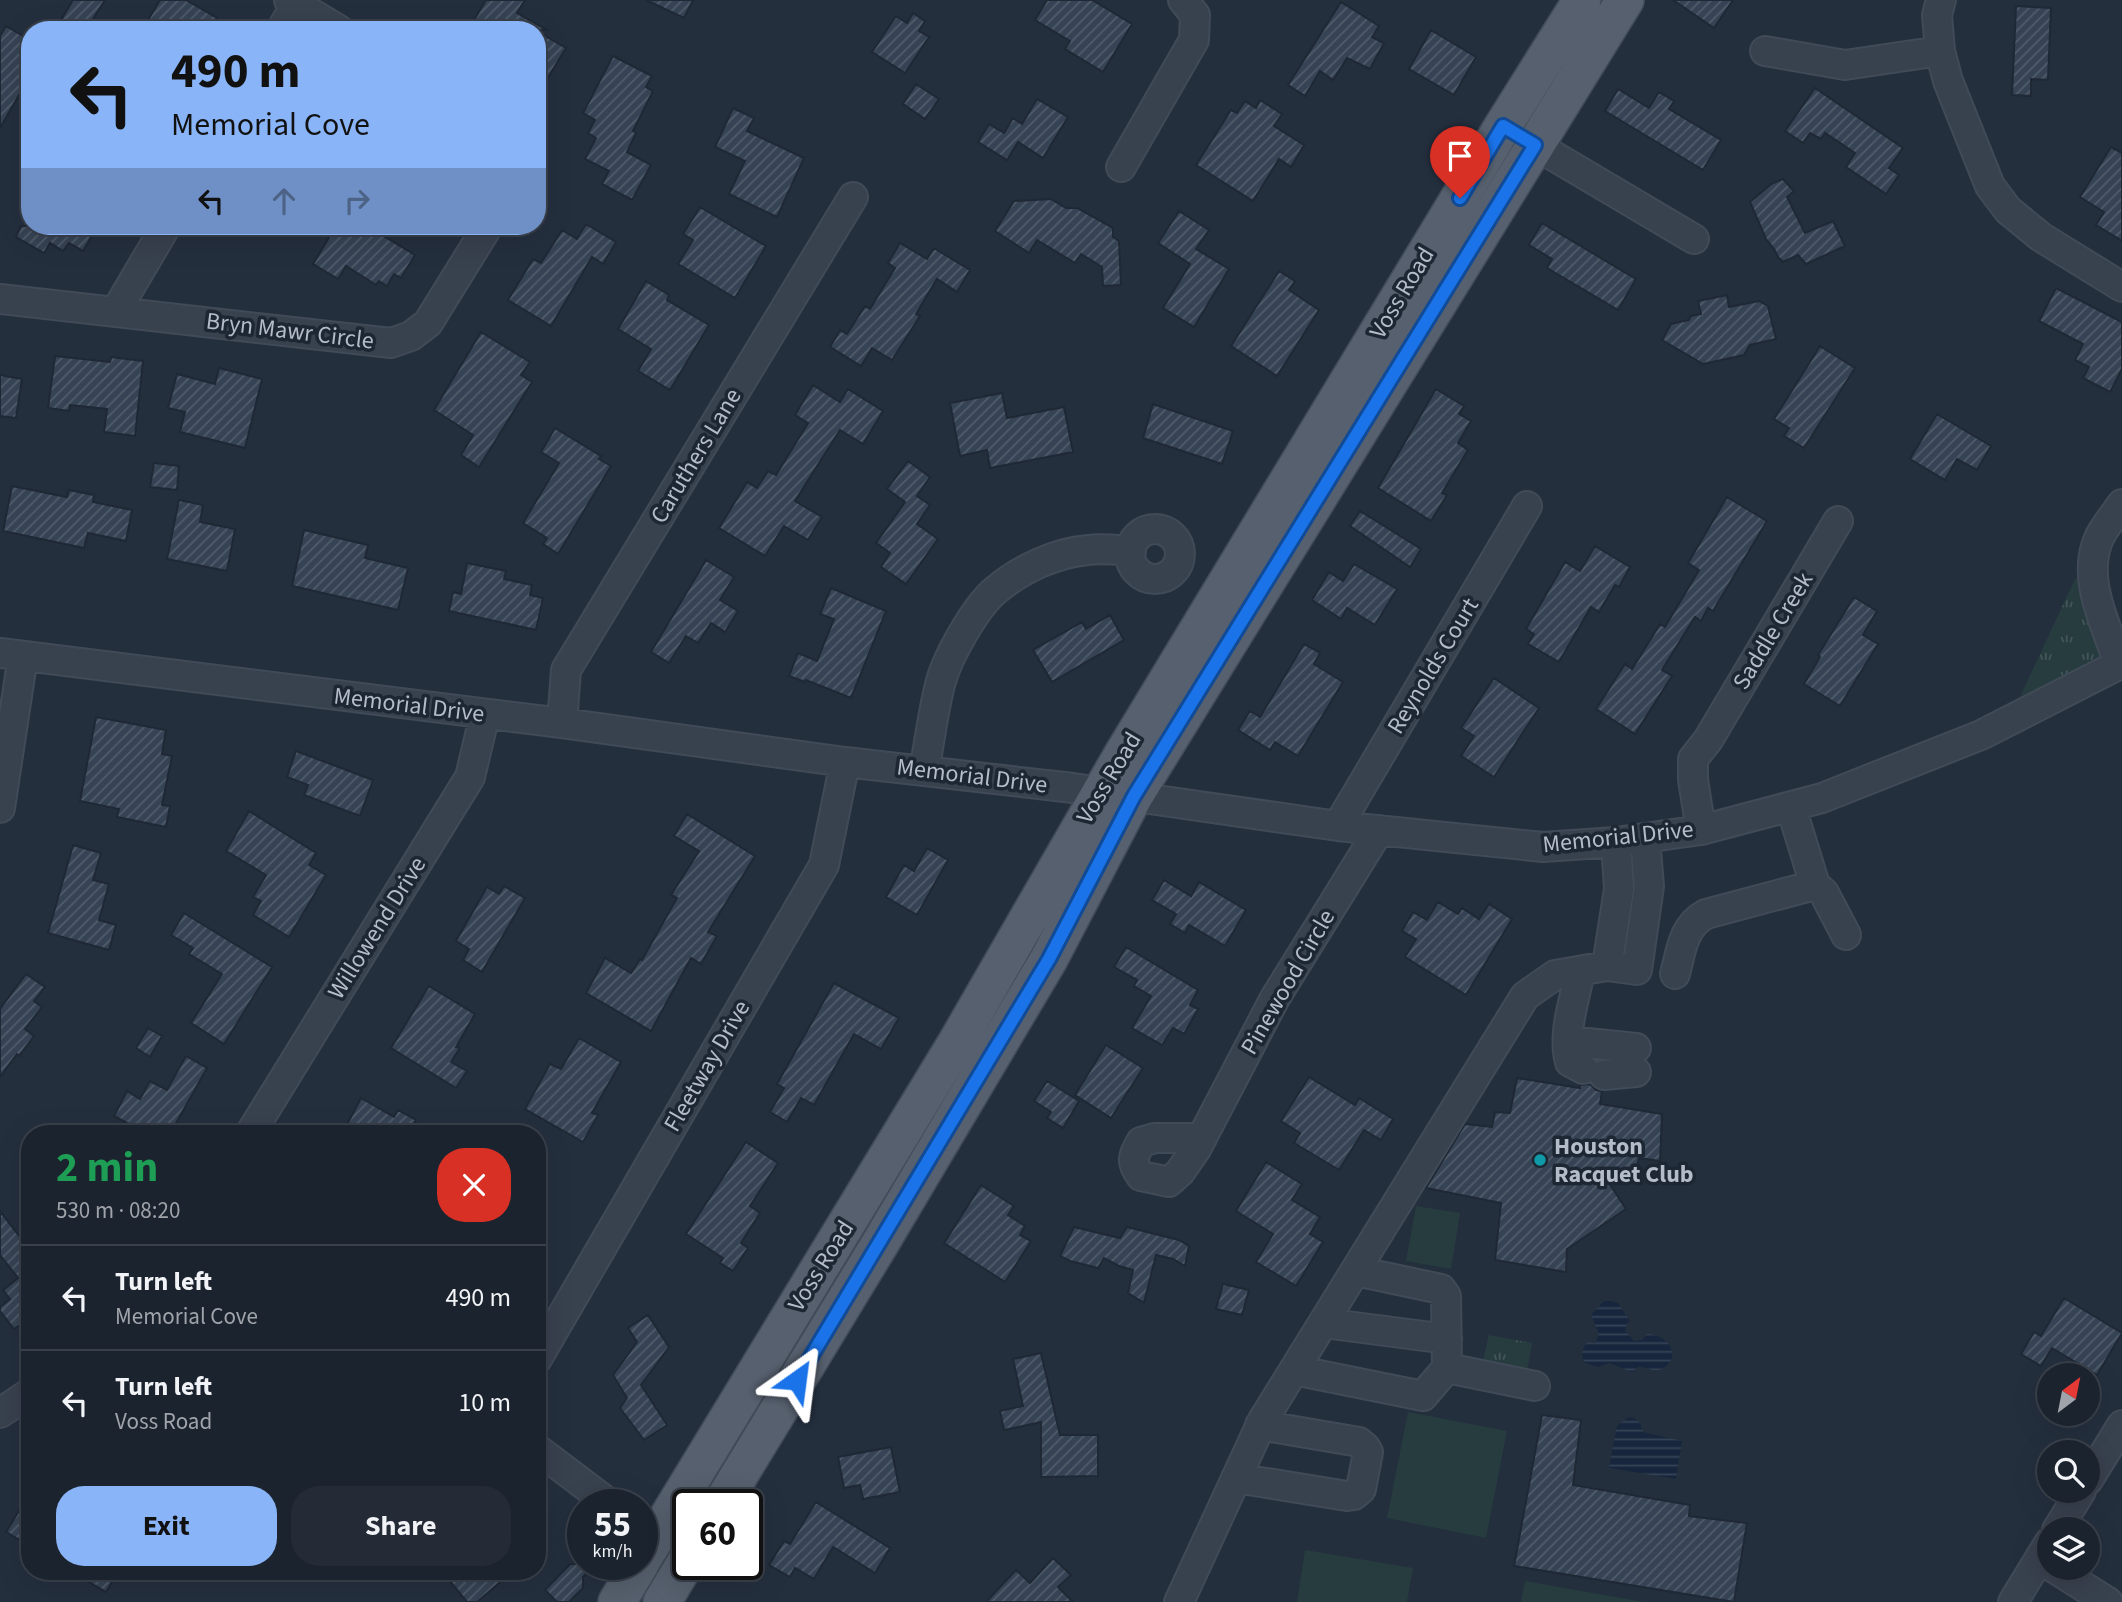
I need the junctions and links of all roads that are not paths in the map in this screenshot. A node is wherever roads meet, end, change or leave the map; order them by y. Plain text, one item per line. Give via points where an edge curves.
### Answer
1 (1183, 0) edge
2 (1582, 0) edge
3 (1625, 0) edge
4 (1941, 0) edge
5 (292, 2) edge
6 (285, 21) edge
7 (324, 21) edge
8 (1765, 51) dead end
9 (1940, 51) junction
10 (1503, 126) junction
11 (1535, 145) junction
12 (1121, 167) dead end
13 (853, 197) dead end
14 (161, 235) edge
15 (482, 235) edge
16 (1694, 239) dead end
17 (2122, 287) edge
18 (0, 299) edge
19 (116, 311) junction
20 (2122, 504) edge
21 (1527, 506) dead end
22 (1838, 521) dead end
23 (1130, 551) dead end
24 (12, 654) edge
25 (2121, 663) edge
26 (485, 714) junction
27 (562, 723) junction
28 (845, 762) junction
29 (924, 770) junction
30 (1117, 794) junction
31 (1791, 807) junction
32 (0, 808) edge
33 (1338, 826) junction
34 (1379, 830) junction
35 (1701, 830) junction
36 (1645, 838) junction
37 (1616, 842) junction
38 (1815, 885) junction
39 (1846, 936) dead end
40 (1594, 968) junction
41 (1675, 974) dead end
42 (1568, 1041) junction
43 (256, 1125) edge
44 (1202, 1138) dead end
45 (845, 1226) junction
46 (878, 1247) junction
47 (1356, 1271) junction
48 (1324, 1323) junction
49 (1447, 1339) junction
50 (546, 1343) edge
51 (1447, 1368) junction
52 (1294, 1370) junction
53 (1535, 1386) dead end
54 (21, 1399) edge
55 (0, 1413) edge
56 (2122, 1424) edge
57 (1260, 1425) junction
58 (721, 1428) junction
59 (754, 1451) junction
60 (546, 1456) edge
61 (2100, 1460) edge
62 (1236, 1478) junction
63 (590, 1489) edge
64 (731, 1489) edge
65 (658, 1534) edge
66 (2037, 1572) edge
67 (630, 1580) edge
68 (675, 1580) edge
69 (2077, 1580) edge
70 (617, 1602) edge
71 (662, 1602) edge
72 (1179, 1602) edge
73 (2012, 1602) edge
74 (2108, 1602) edge

1 - 12 street via 1195,15 1194,40
2 - 10 main road, Voss Road
3 - 11 main road, Voss Road
4 - 9 street via 1937,15
5 - 6 street
5 - 7 street
8 - 9 street via 1845,65
9 - 17 street via 1990,186 2008,210 2041,237
10 - 11 street
10 - 30 main road, Voss Road
11 - 16 street
11 - 30 main road, Voss Road
13 - 27 street, Caruthers Lane via 566,670
14 - 19 street
15 - 19 street, Bryn Mawr Circle via 428,323 391,343
18 - 19 street, Bryn Mawr Circle
20 - 25 street via 2100,537 2091,570
21 - 33 street, Reynolds Court
22 - 35 street, Saddle Creek via 1693,759
23 - 29 street via 1088,550 1058,556 994,591 951,653
24 - 26 street, Memorial Drive
24 - 32 street
25 - 31 street, Memorial Drive via 1981,735
26 - 27 street, Memorial Drive
26 - 43 street, Willowend Drive via 471,777
27 - 28 street, Memorial Drive
28 - 29 street, Memorial Drive
28 - 50 street, Fleetway Drive via 824,864
29 - 30 street, Memorial Drive
30 - 33 street, Memorial Drive
30 - 45 main road, Voss Road
30 - 46 main road, Voss Road via 1049,959
31 - 35 street, Memorial Drive
31 - 38 street
33 - 34 street, Memorial Drive
34 - 37 street, Memorial Drive via 1543,847
34 - 44 street, Pinewood Circle via 1275,998
35 - 36 street, Memorial Drive
36 - 37 street, Memorial Drive
36 - 40 street via 1649,886 1637,970
37 - 40 street via 1619,889
38 - 39 street via 1824,893
38 - 41 street via 1698,919 1687,931
40 - 42 street
40 - 47 street via 1555,975 1525,996
42 - 42 street via 1570,1062 1594,1072 1636,1060
45 - 46 main road
45 - 58 main road, Voss Road
46 - 59 main road, Voss Road
47 - 48 street
47 - 49 street via 1441,1289 1447,1296
48 - 49 street
48 - 52 street
49 - 51 street
51 - 52 street via 1423,1396
51 - 53 street
52 - 57 street
54 - 55 street
56 - 61 street
57 - 62 street
57 - 62 street via 1359,1442 1368,1452 1361,1489 1347,1496
58 - 59 main road
58 - 65 main road, Voss Road
59 - 64 main road, Voss Road
60 - 63 street
62 - 72 street
66 - 73 street
67 - 70 main road, Voss Road
68 - 71 main road
69 - 74 street

